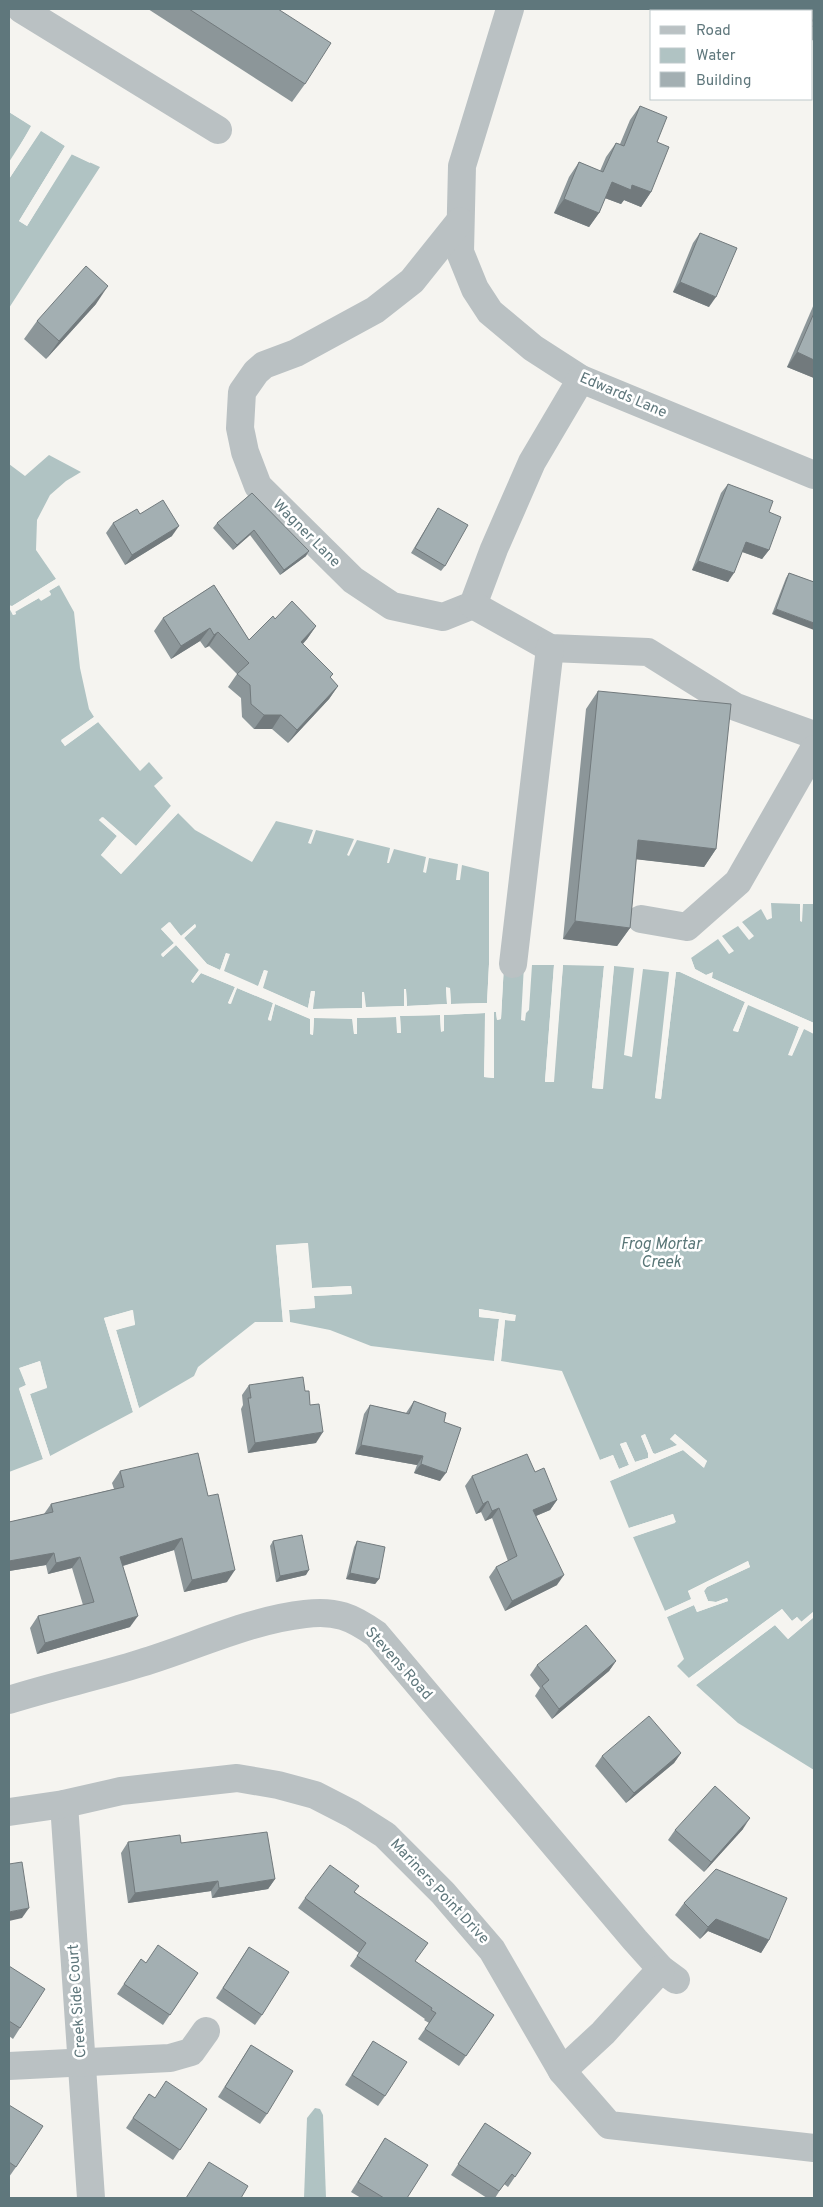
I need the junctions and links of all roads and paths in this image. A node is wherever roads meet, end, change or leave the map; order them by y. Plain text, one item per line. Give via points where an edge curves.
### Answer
1 (22, 9) edge
2 (510, 9) edge
3 (218, 130) dead end
4 (460, 222) junction
5 (581, 380) junction
6 (814, 475) edge
7 (473, 605) junction
8 (550, 648) junction
9 (814, 735) edge
10 (814, 749) edge
11 (641, 919) dead end
12 (513, 964) dead end
13 (9, 1700) edge
14 (64, 1804) junction
15 (9, 1812) edge
16 (206, 2031) dead end
17 (82, 2063) junction
18 (9, 2066) edge
19 (562, 2071) junction
20 (814, 2148) edge
21 (91, 2198) edge

1 - 3 street
2 - 4 street, Edwards Lane via 462,166
4 - 5 street, Edwards Lane via 460,252 490,312 533,348
4 - 7 street, Wagner Lane via 412,281 375,310 296,353 264,365 256,372 242,392 240,428 258,486 353,580 392,606 443,617
5 - 6 street, Edwards Lane
5 - 7 street via 532,462
7 - 8 street
8 - 9 street via 648,652 736,707
8 - 12 street
10 - 11 street via 738,882 687,928
13 - 19 street, Stevens Road via 269,1622 305,1614 334,1614 355,1619 376,1634 668,1975
14 - 15 street, Mariners Point Drive
14 - 17 street, Creek Side Court
14 - 19 street, Mariners Point Drive via 121,1791 238,1778 278,1784 315,1795 352,1814 385,1835 443,1893 492,1950
16 - 17 street via 192,2052 177,2056
17 - 18 street
17 - 21 street, Creek Side Court
19 - 20 street, Mariners Point Drive via 609,2125

